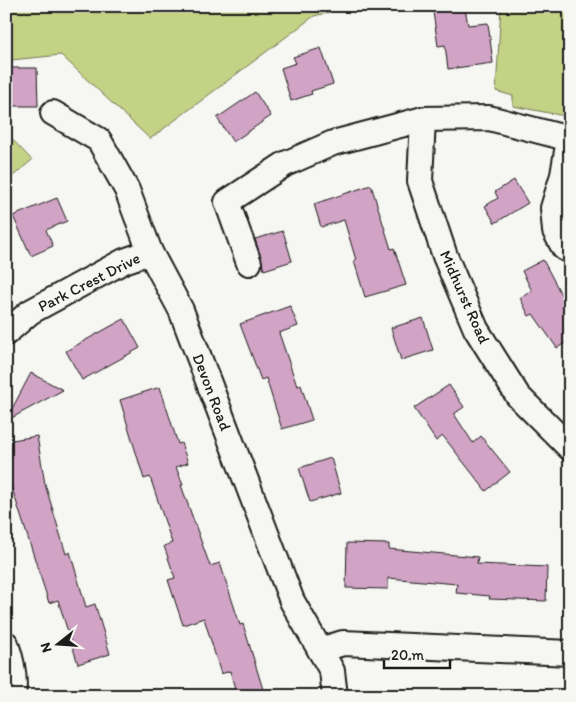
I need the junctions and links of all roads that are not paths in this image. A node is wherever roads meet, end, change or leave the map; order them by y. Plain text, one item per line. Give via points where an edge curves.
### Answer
1 (53, 113) dead end
2 (423, 119) junction
3 (569, 139) edge
4 (570, 251) edge
5 (150, 252) junction
6 (249, 263) dead end
7 (6, 333) edge
8 (570, 448) edge
9 (6, 644) edge
10 (320, 650) junction
11 (570, 652) edge
12 (12, 696) edge
13 (335, 696) edge

1 - 5 street, Devon Road via 99,140 127,190
2 - 3 street via 488,118
2 - 6 street via 333,142 285,164 227,202
2 - 8 street, Midhurst Road via 420,181 445,256 476,329 518,396
3 - 4 street via 564,175 552,208 555,231 564,248
5 - 7 street, Park Crest Drive via 124,261 30,312
5 - 10 street, Devon Road via 181,310 292,602
9 - 12 street via 12,660
10 - 11 street via 343,643
10 - 13 street, Devon Road via 332,671

